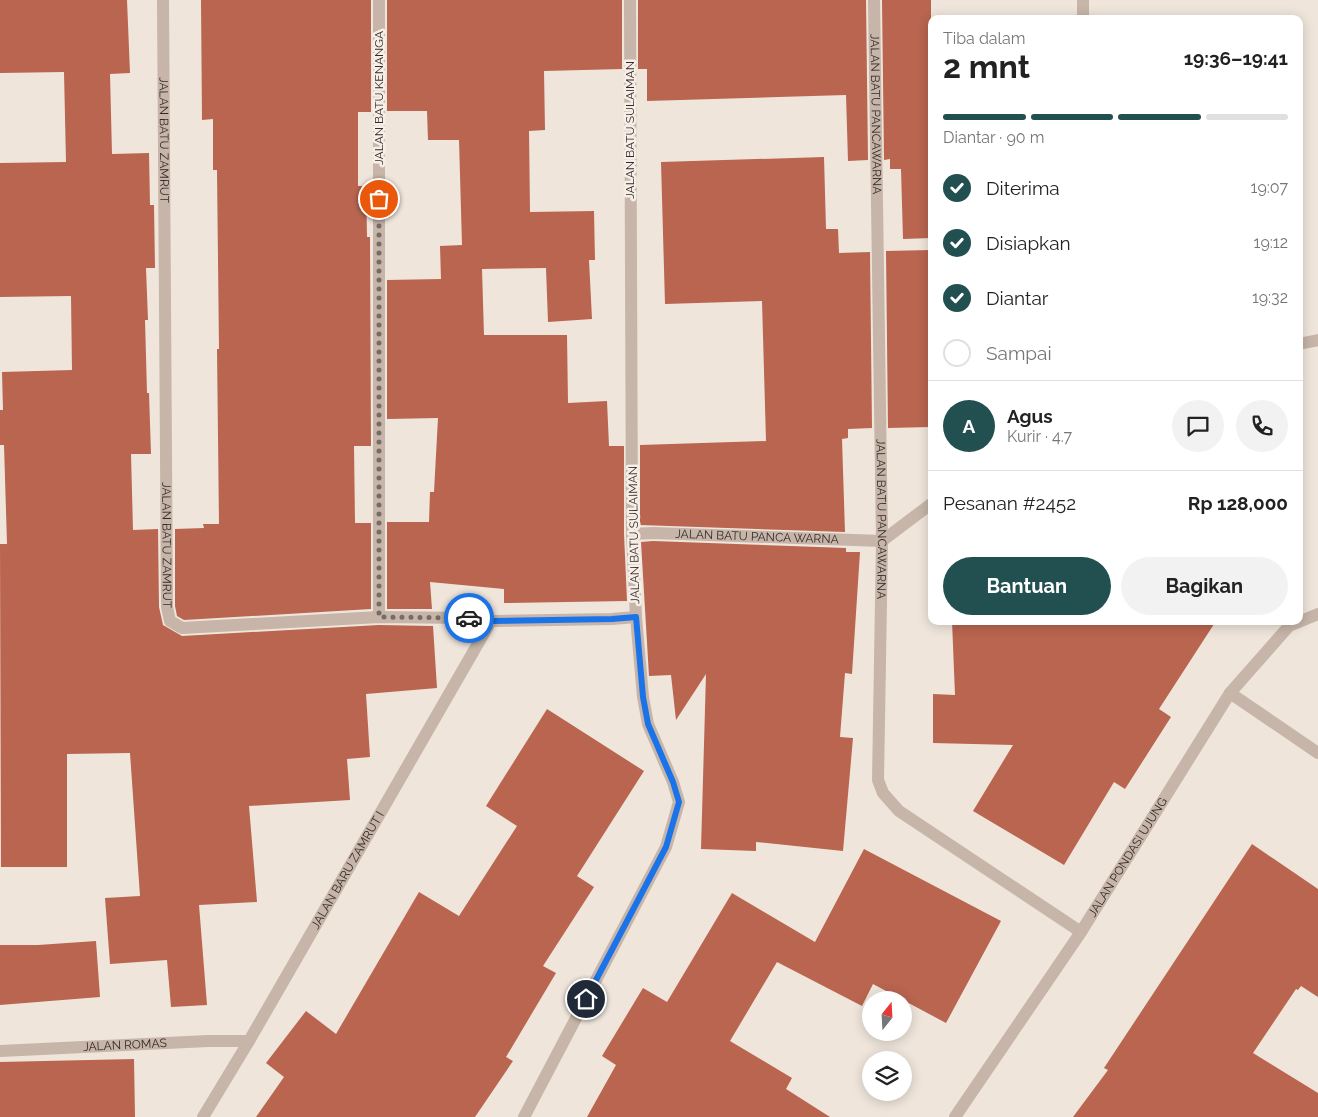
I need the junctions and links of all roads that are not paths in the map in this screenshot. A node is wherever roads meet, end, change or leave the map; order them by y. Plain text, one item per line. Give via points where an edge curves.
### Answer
1 (162, 0) edge
2 (379, 0) edge
3 (630, 0) edge
4 (874, 0) edge
5 (1083, 0) edge
6 (1083, 15) edge
7 (1318, 340) edge
8 (1303, 343) edge
9 (928, 506) edge
10 (632, 534) junction
11 (882, 541) junction
12 (1318, 614) edge
13 (379, 617) junction
14 (636, 617) junction
15 (1303, 620) edge
16 (491, 621) junction
17 (1291, 625) edge
18 (1230, 693) junction
19 (1318, 753) edge
20 (1082, 932) junction
21 (248, 1041) junction
22 (0, 1051) edge
23 (203, 1117) edge
24 (524, 1117) edge
25 (955, 1117) edge

1 - 13 street, JALAN BATU ZAMRUT via 167,607 170,621 182,628
2 - 13 street, JALAN BATU KENANGA
3 - 10 street, JALAN BATU SULAIMAN
4 - 11 street, JALAN BATU PANCAWARNA
5 - 6 street
7 - 8 street
9 - 11 street
10 - 11 street, JALAN BATU PANCA WARNA
10 - 14 street, JALAN BATU SULAIMAN
11 - 20 street, JALAN BATU PANCAWARNA via 878,780 884,793 899,811
12 - 15 street, JALAN PONDASI UJUNG
13 - 16 street, JALAN BATU ZAMRUT
14 - 16 street, JALAN BATU ZAMRUT
14 - 24 street, JALAN BATU SULAIMAN via 648,724 679,802 666,847
16 - 21 street, JALAN BARU ZAMRUT I
17 - 18 street, JALAN PONDASI UJUNG
18 - 19 street
18 - 20 street, JALAN PONDASI UJUNG
20 - 25 street, JALAN PONDASI UJUNG
21 - 22 street, JALAN ROMAS
21 - 23 street, JALAN BARU ZAMRUT I

